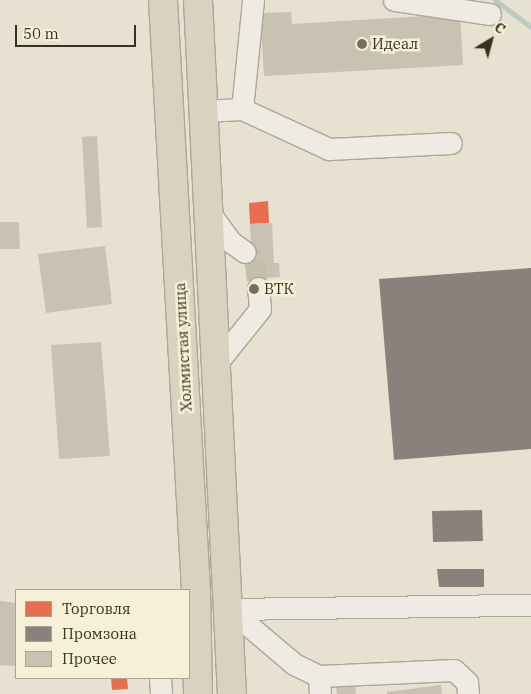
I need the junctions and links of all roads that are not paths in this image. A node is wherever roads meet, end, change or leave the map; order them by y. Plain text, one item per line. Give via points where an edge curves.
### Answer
1 (163, 0) edge
2 (198, 0) edge
3 (253, 0) edge
4 (394, 0) edge
5 (490, 14) dead end
6 (242, 109) junction
7 (204, 111) junction
8 (451, 143) dead end
9 (209, 212) junction
10 (245, 252) tunnel mouth
11 (258, 288) tunnel mouth
12 (216, 364) junction
13 (192, 597) edge
14 (531, 606) edge
15 (229, 609) junction
16 (160, 679) edge
17 (319, 685) edge
18 (161, 694) edge
19 (198, 694) edge
20 (232, 694) edge
21 (468, 694) edge

1 - 13 highway, Холмистая улица
2 - 7 highway
3 - 6 street
4 - 5 street
6 - 7 street
6 - 8 street via 329,149
7 - 9 highway
9 - 10 street via 231,242
9 - 12 highway
11 - 12 street via 260,309
12 - 15 highway
13 - 19 highway, Холмистая улица
14 - 15 street
15 - 17 street
15 - 20 highway
16 - 18 street
17 - 21 street via 454,670 467,682

